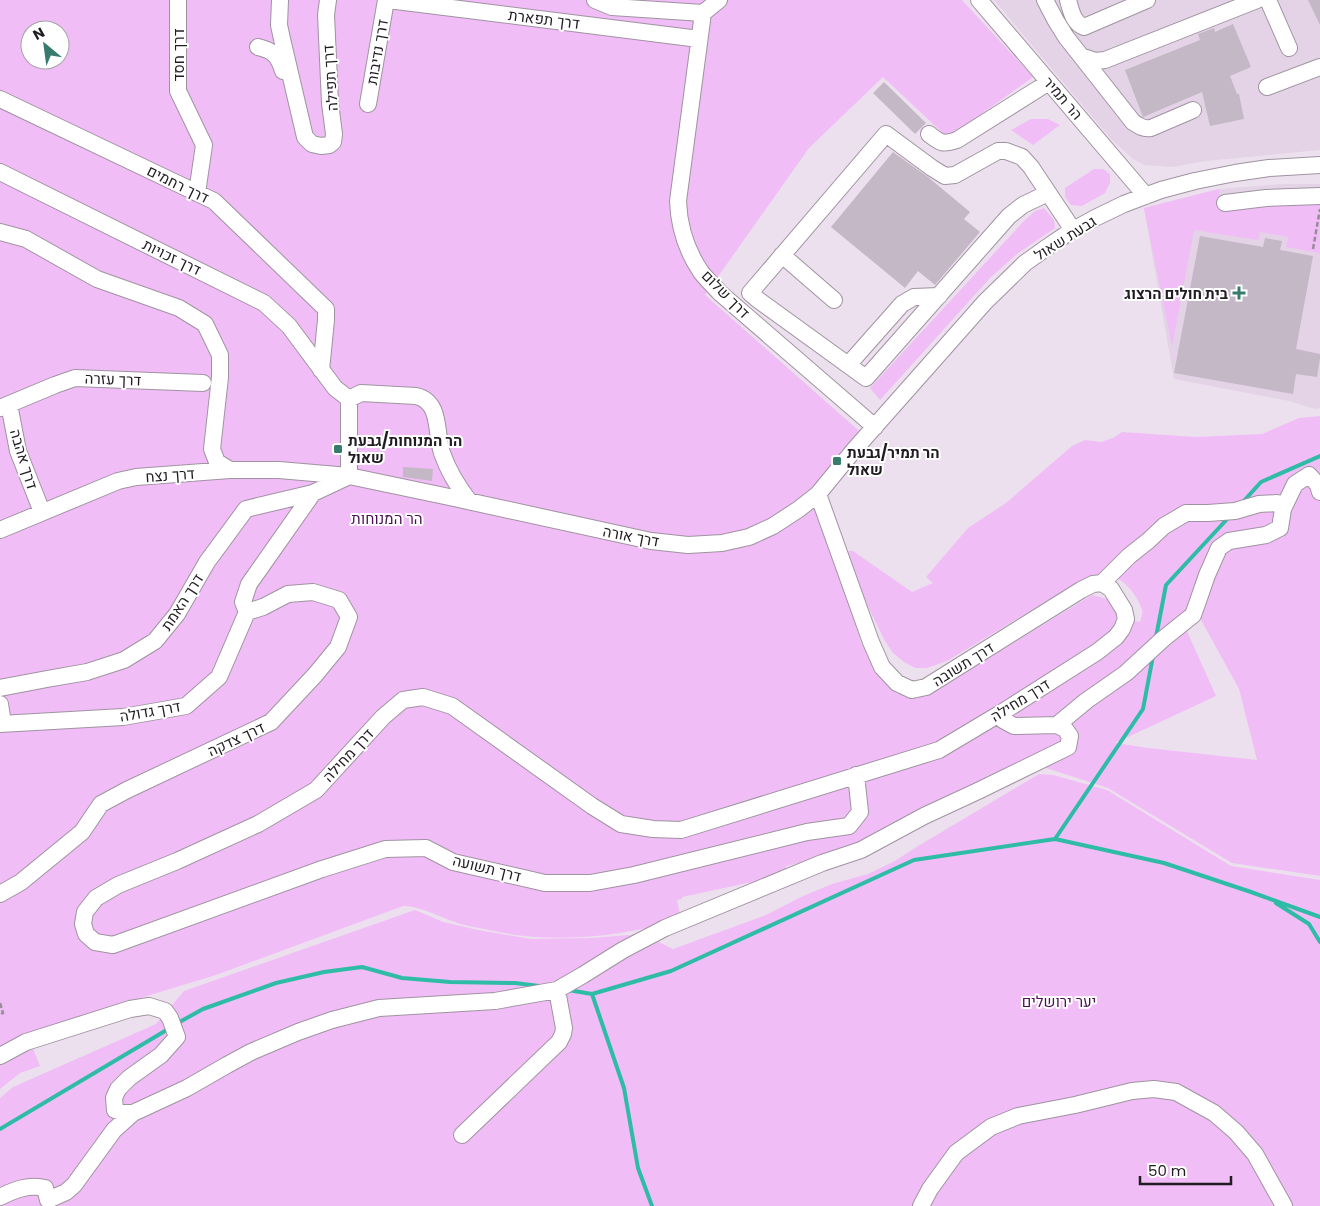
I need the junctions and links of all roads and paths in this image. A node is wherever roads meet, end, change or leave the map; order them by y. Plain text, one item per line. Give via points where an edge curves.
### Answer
1 (178, 0) edge
2 (280, 0) edge
3 (328, 0) edge
4 (387, 0) edge
5 (595, 0) edge
6 (719, 0) edge
7 (979, 0) edge
8 (1045, 0) edge
9 (1068, 0) edge
10 (1147, 0) edge
11 (1257, 0) edge
12 (1268, 0) edge
13 (411, 1) edge
14 (703, 13) junction
15 (699, 39) junction
16 (258, 47) dead end
17 (1289, 48) dead end
18 (1080, 56) junction
19 (1320, 68) edge
20 (1049, 82) junction
21 (1267, 87) dead end
22 (294, 94) junction
23 (0, 99) edge
24 (368, 104) dead end
25 (1194, 110) dead end
26 (929, 134) dead end
27 (1320, 165) edge
28 (0, 172) edge
29 (197, 193) junction
30 (1048, 193) junction
31 (1146, 196) junction
32 (1320, 196) edge
33 (1225, 203) dead end
34 (1320, 207) edge
35 (1073, 230) junction
36 (0, 232) edge
37 (1313, 250) dead end
38 (782, 255) junction
39 (939, 296) junction
40 (834, 300) dead end
41 (848, 365) junction
42 (321, 370) junction
43 (203, 383) dead end
44 (349, 399) junction
45 (5, 406) edge
46 (875, 427) junction
47 (230, 470) junction
48 (349, 476) junction
49 (1320, 492) edge
50 (312, 493) junction
51 (818, 494) junction
52 (469, 501) junction
53 (1284, 509) junction
54 (42, 512) junction
55 (0, 530) edge
56 (1102, 583) junction
57 (247, 612) junction
58 (0, 688) edge
59 (0, 704) edge
60 (1001, 713) junction
61 (0, 723) edge
62 (1057, 725) junction
63 (856, 775) junction
64 (0, 894) edge
65 (86, 934) joint
66 (557, 990) junction
67 (0, 1003) edge
68 (0, 1014) edge
69 (0, 1056) edge
70 (133, 1113) junction
71 (462, 1135) dead end
72 (0, 1197) edge
73 (921, 1206) edge
74 (1284, 1206) edge

1 - 29 street, דרך חסד via 178,91 204,145
2 - 22 street via 279,25
3 - 22 street, דרך תפילה via 326,15 334,134 329,145 312,144 305,137
4 - 13 street, דרך תפארת
4 - 24 street, דרך נדיבות
5 - 14 street via 612,7
6 - 14 street
7 - 20 street, הר תמיר
8 - 18 street
9 - 10 street via 1075,19 1084,27
11 - 18 street via 1105,60 1095,61
12 - 17 street
13 - 15 street, דרך תפארת
14 - 15 street, דרך שלום
15 - 46 street, דרך שלום via 678,201 683,237 702,273 720,293
16 - 22 street via 278,56 289,92
18 - 25 street via 1140,127 1151,128
19 - 21 street
20 - 26 street via 957,140 941,143
20 - 31 street, הר תמיר
23 - 29 street, דרך רחמים
27 - 31 street, גבעת שאול via 1235,173
28 - 42 street, דרך זכויות via 264,302 289,326
29 - 42 street, דרך רחמים via 214,202 326,309
30 - 35 street
30 - 38 street via 1022,156 998,151 955,175 945,176 886,134
30 - 39 street via 1009,216
31 - 35 street, גבעת שאול
32 - 33 street
34 - 37 path
35 - 46 street, גבעת שאול via 1025,263 1002,285
36 - 47 street via 26,239 97,279 179,308 205,324 220,355 212,449 217,462
38 - 40 street
38 - 41 street via 750,292
39 - 41 street via 914,297 902,304
39 - 41 street via 866,378
42 - 44 street, דרך זכויות
43 - 45 street, דרך עזרה via 75,378
44 - 48 street
44 - 52 street via 361,393 416,396 428,401 442,453 456,483
45 - 54 street, דרך אהבה via 18,451
46 - 51 street, דרך אורה
47 - 48 street, דרך נצח
47 - 54 street, דרך נצח via 118,481
48 - 50 street
48 - 52 street, דרך אורה
49 - 53 street via 1309,475 1295,484
50 - 57 street, דרך גדולה via 249,584 243,602
50 - 58 street, דרך האמת via 246,509 207,562 177,614 155,641 124,660 87,672
51 - 52 street, דרך אורה via 773,526 749,537 688,545 651,542
51 - 56 street, דרך תשובה via 870,642 882,667 897,683 912,690 926,687 1081,590
53 - 56 street via 1277,503 1235,511 1186,513 1164,526
53 - 62 street via 1280,528 1266,535 1229,541 1219,548 1192,615 1126,673
54 - 55 street, דרך נצח
56 - 60 street, דרך מחילה via 1112,589 1124,610 1126,619 1116,637
57 - 61 street, דרך גדולה via 219,677 186,706 122,717
57 - 64 street, דרך צדקה via 288,594 313,592 339,600 349,617 338,647 272,722 100,804 82,832 21,882
59 - 61 street
60 - 62 street via 1003,720 1014,726
60 - 63 street, דרך מחילה via 939,750
62 - 66 street via 1070,736 1068,747 861,850 665,928
63 - 65 street, דרך תשועה via 860,812 849,826 807,832 634,876 590,883 545,882 453,862 426,848 385,849 113,945 95,942
63 - 65 street, דרך מחילה via 681,830 621,824 452,706 423,697 403,700 383,717 316,790 258,824 118,885 96,898 84,912 82,924
66 - 70 street via 496,1001 379,1008 352,1014 278,1040
66 - 71 street via 564,1028 559,1042
67 - 68 path via 3,1013
69 - 70 street via 26,1042 130,1009 149,1006 165,1011 177,1037 161,1055 129,1078 114,1098 115,1110
70 - 72 street via 114,1130 66,1192 48,1200 45,1188 36,1186 12,1190
73 - 74 street via 956,1153 991,1127 1018,1116 1154,1089 1176,1092 1214,1113 1236,1132 1255,1154

